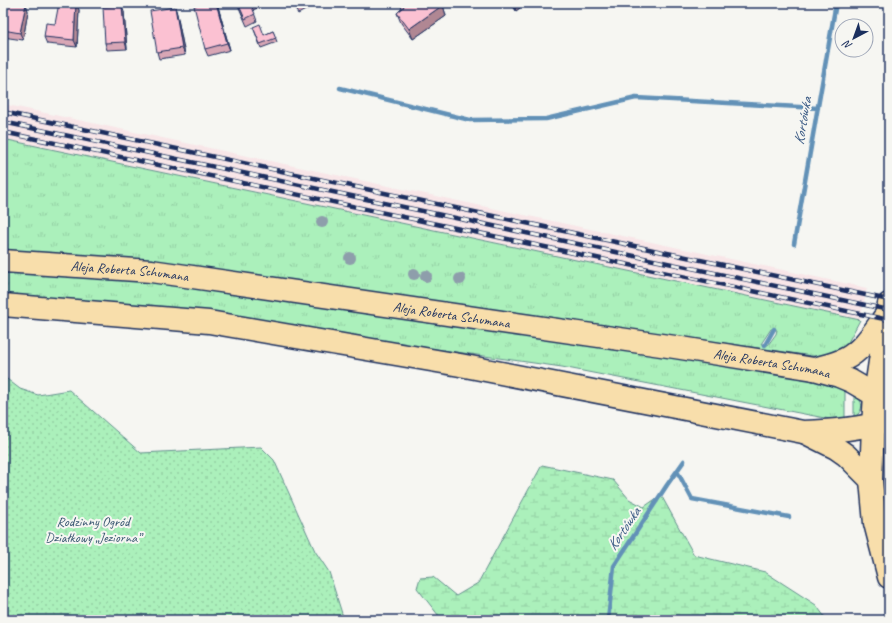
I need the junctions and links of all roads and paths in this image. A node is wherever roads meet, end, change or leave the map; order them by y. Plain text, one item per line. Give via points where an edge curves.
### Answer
1 (3, 261) edge
2 (3, 305) edge
3 (888, 309) edge
4 (814, 369) junction
5 (882, 400) edge
6 (881, 422) edge
7 (803, 432) junction
8 (871, 480) junction
9 (889, 577) edge

1 - 4 main road, Aleja Roberta Schumana via 151,272
2 - 7 main road via 209,322 460,365
3 - 4 main road via 863,346 845,359
3 - 5 main road
4 - 5 main road, Aleja Roberta Schumana via 851,381
5 - 6 main road
6 - 7 main road via 840,430
6 - 8 main road
7 - 8 main road via 846,455
8 - 9 main road via 875,523

